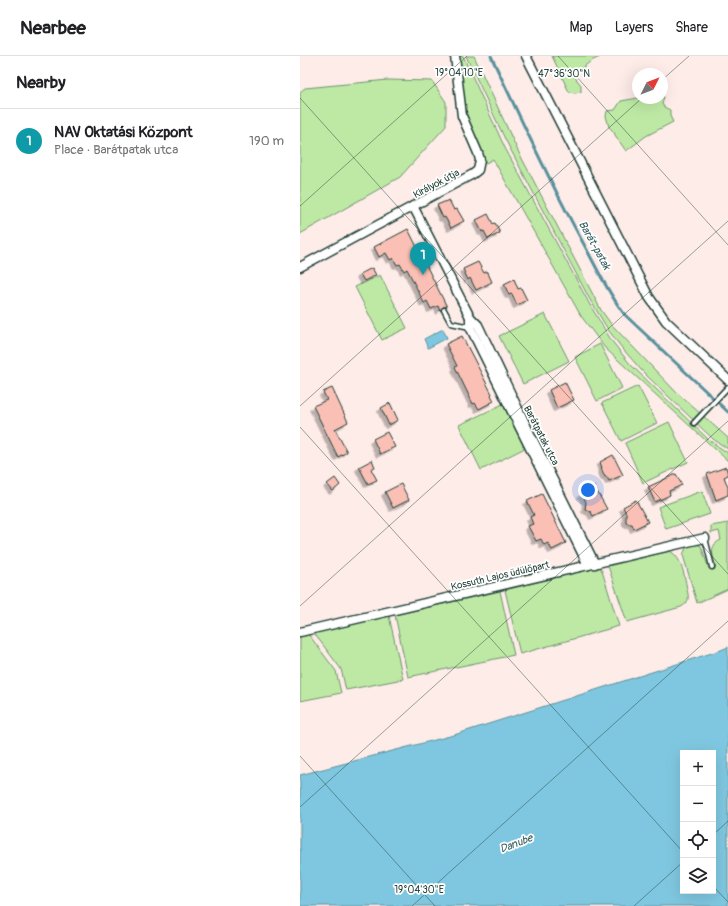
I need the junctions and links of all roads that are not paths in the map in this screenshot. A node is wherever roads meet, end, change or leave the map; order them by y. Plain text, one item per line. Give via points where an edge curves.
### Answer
1 (455, 56) edge
2 (526, 56) edge
3 (414, 206) junction
4 (300, 268) edge
5 (444, 310) dead end
6 (470, 317) junction
7 (470, 327) junction
8 (728, 380) edge
9 (728, 387) edge
10 (694, 423) dead end
11 (562, 505) junction
12 (705, 538) joint
13 (592, 565) junction
14 (712, 567) dead end
15 (300, 632) edge

1 - 3 street, Királyok útja via 462,116 478,153 478,170
2 - 8 street via 650,297 666,321
3 - 4 street, Királyok útja
3 - 6 street, Barátpatak utca
5 - 7 lane via 451,323
6 - 7 street, Barátpatak utca
6 - 11 street, Barátpatak utca via 478,325
7 - 11 street, Barátpatak utca
9 - 10 lane
11 - 13 street, Barátpatak utca
12 - 13 street, Kossuth Lajos üdülőpart
12 - 14 lane
13 - 15 street, Kossuth Lajos üdülőpart

